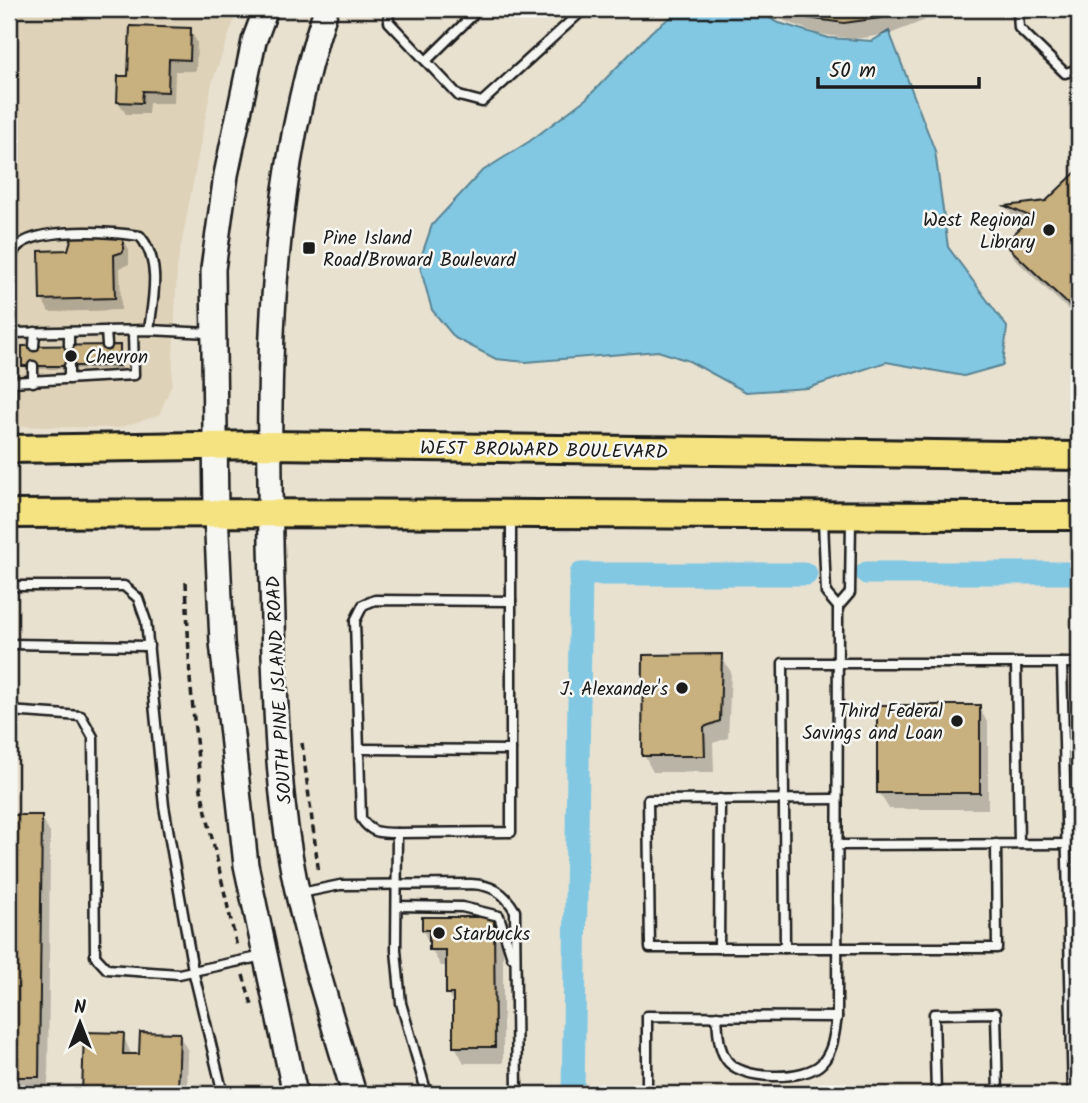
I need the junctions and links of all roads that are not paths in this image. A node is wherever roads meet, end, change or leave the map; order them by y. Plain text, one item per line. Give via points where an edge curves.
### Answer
1 (266, 9) edge
2 (326, 9) edge
3 (388, 9) edge
4 (479, 9) edge
5 (584, 9) edge
6 (1023, 9) edge
7 (426, 61) junction
8 (1079, 69) edge
9 (9, 263) edge
10 (9, 306) edge
11 (149, 330) junction
12 (106, 331) junction
13 (133, 331) junction
14 (35, 332) junction
15 (69, 332) junction
16 (12, 333) junction
17 (213, 333) junction
18 (34, 345) dead end
19 (69, 345) dead end
20 (107, 345) dead end
21 (33, 366) dead end
22 (69, 366) dead end
23 (107, 366) dead end
24 (108, 377) junction
25 (69, 379) junction
26 (12, 382) junction
27 (33, 382) junction
28 (270, 445) junction
29 (214, 446) junction
30 (9, 449) edge
31 (1079, 456) edge
32 (216, 512) junction
33 (270, 512) junction
34 (9, 514) edge
35 (511, 516) junction
36 (823, 516) junction
37 (850, 516) junction
38 (1079, 516) edge
39 (9, 586) edge
40 (511, 601) junction
41 (838, 607) junction
42 (9, 644) edge
43 (149, 646) junction
44 (838, 663) junction
45 (1016, 663) junction
46 (1062, 663) junction
47 (1079, 663) edge
48 (9, 710) edge
49 (359, 749) junction
50 (511, 750) junction
51 (720, 799) junction
52 (784, 799) junction
53 (837, 799) junction
54 (397, 833) junction
55 (996, 844) junction
56 (1019, 844) junction
57 (1069, 844) junction
58 (1079, 844) edge
59 (837, 845) junction
60 (397, 886) junction
61 (298, 894) junction
62 (397, 906) junction
63 (719, 948) junction
64 (785, 948) junction
65 (837, 948) junction
66 (266, 955) junction
67 (193, 970) junction
68 (515, 970) junction
69 (1075, 991) edge
70 (717, 1016) junction
71 (837, 1017) junction
72 (1076, 1061) edge
73 (223, 1094) edge
74 (295, 1094) edge
75 (354, 1094) edge
76 (427, 1094) edge
77 (517, 1094) edge
78 (647, 1094) edge
79 (936, 1094) edge
80 (998, 1094) edge
81 (1073, 1094) edge

1 - 17 main road via 254,41 226,175 213,269
2 - 28 main road, SOUTH PINE ISLAND ROAD via 313,49 286,180 273,271
3 - 7 lane via 389,22
4 - 7 lane
5 - 7 lane via 482,102 459,96
6 - 8 lane via 1018,14 1019,28 1065,74
9 - 11 lane via 16,248 33,237 70,233 140,236 148,246 155,276
10 - 16 lane
11 - 13 lane
11 - 17 lane
12 - 13 lane
12 - 15 lane
12 - 20 lane
13 - 24 lane via 134,375
14 - 15 lane
14 - 16 lane
14 - 18 lane
15 - 19 lane
16 - 26 lane
17 - 29 main road
21 - 27 lane
22 - 25 lane
23 - 24 lane
24 - 25 lane
25 - 27 lane
26 - 27 lane
26 - 30 lane
28 - 29 main road, WEST BROWARD BOULEVARD
28 - 31 main road, WEST BROWARD BOULEVARD
28 - 33 main road, SOUTH PINE ISLAND ROAD
29 - 30 main road, WEST BROWARD BOULEVARD
29 - 32 main road
32 - 33 main road
32 - 34 main road
32 - 66 main road via 222,642 244,852
33 - 35 main road
33 - 61 main road, SOUTH PINE ISLAND ROAD via 280,782
35 - 36 main road
35 - 40 lane
36 - 37 main road
36 - 41 lane via 826,593
37 - 38 main road
37 - 41 lane via 850,593
39 - 43 lane via 124,586 138,598
40 - 49 lane via 375,600 363,605 356,613
40 - 50 lane
41 - 44 lane
42 - 43 lane
43 - 67 lane via 164,806
44 - 45 lane
44 - 52 lane via 783,663
44 - 53 lane
45 - 46 lane
45 - 56 lane
46 - 47 lane
46 - 57 lane
48 - 67 lane via 81,716 93,737 95,956 107,969 179,974
49 - 50 lane
49 - 54 lane via 361,818 377,833
50 - 54 lane via 511,832
51 - 52 lane
51 - 63 lane
51 - 63 lane via 648,800 650,948
52 - 53 lane
52 - 64 lane
53 - 59 lane
54 - 60 lane
55 - 56 lane
55 - 59 lane
55 - 65 lane via 997,948
56 - 57 lane
57 - 58 lane
57 - 69 lane
59 - 65 lane
60 - 61 lane via 321,888
60 - 62 lane
60 - 68 lane via 486,885 506,896 515,911
61 - 75 main road, SOUTH PINE ISLAND ROAD
62 - 68 lane via 462,907 499,916
62 - 76 lane via 401,1003
63 - 64 lane
64 - 65 lane
65 - 71 lane
66 - 67 lane
66 - 74 main road
67 - 73 lane
68 - 77 lane
69 - 72 lane
70 - 71 lane
70 - 71 lane via 725,1059 732,1067 762,1076 795,1074 821,1065 832,1048
70 - 78 lane via 647,1016
72 - 81 lane
79 - 80 lane via 934,1014 996,1013

